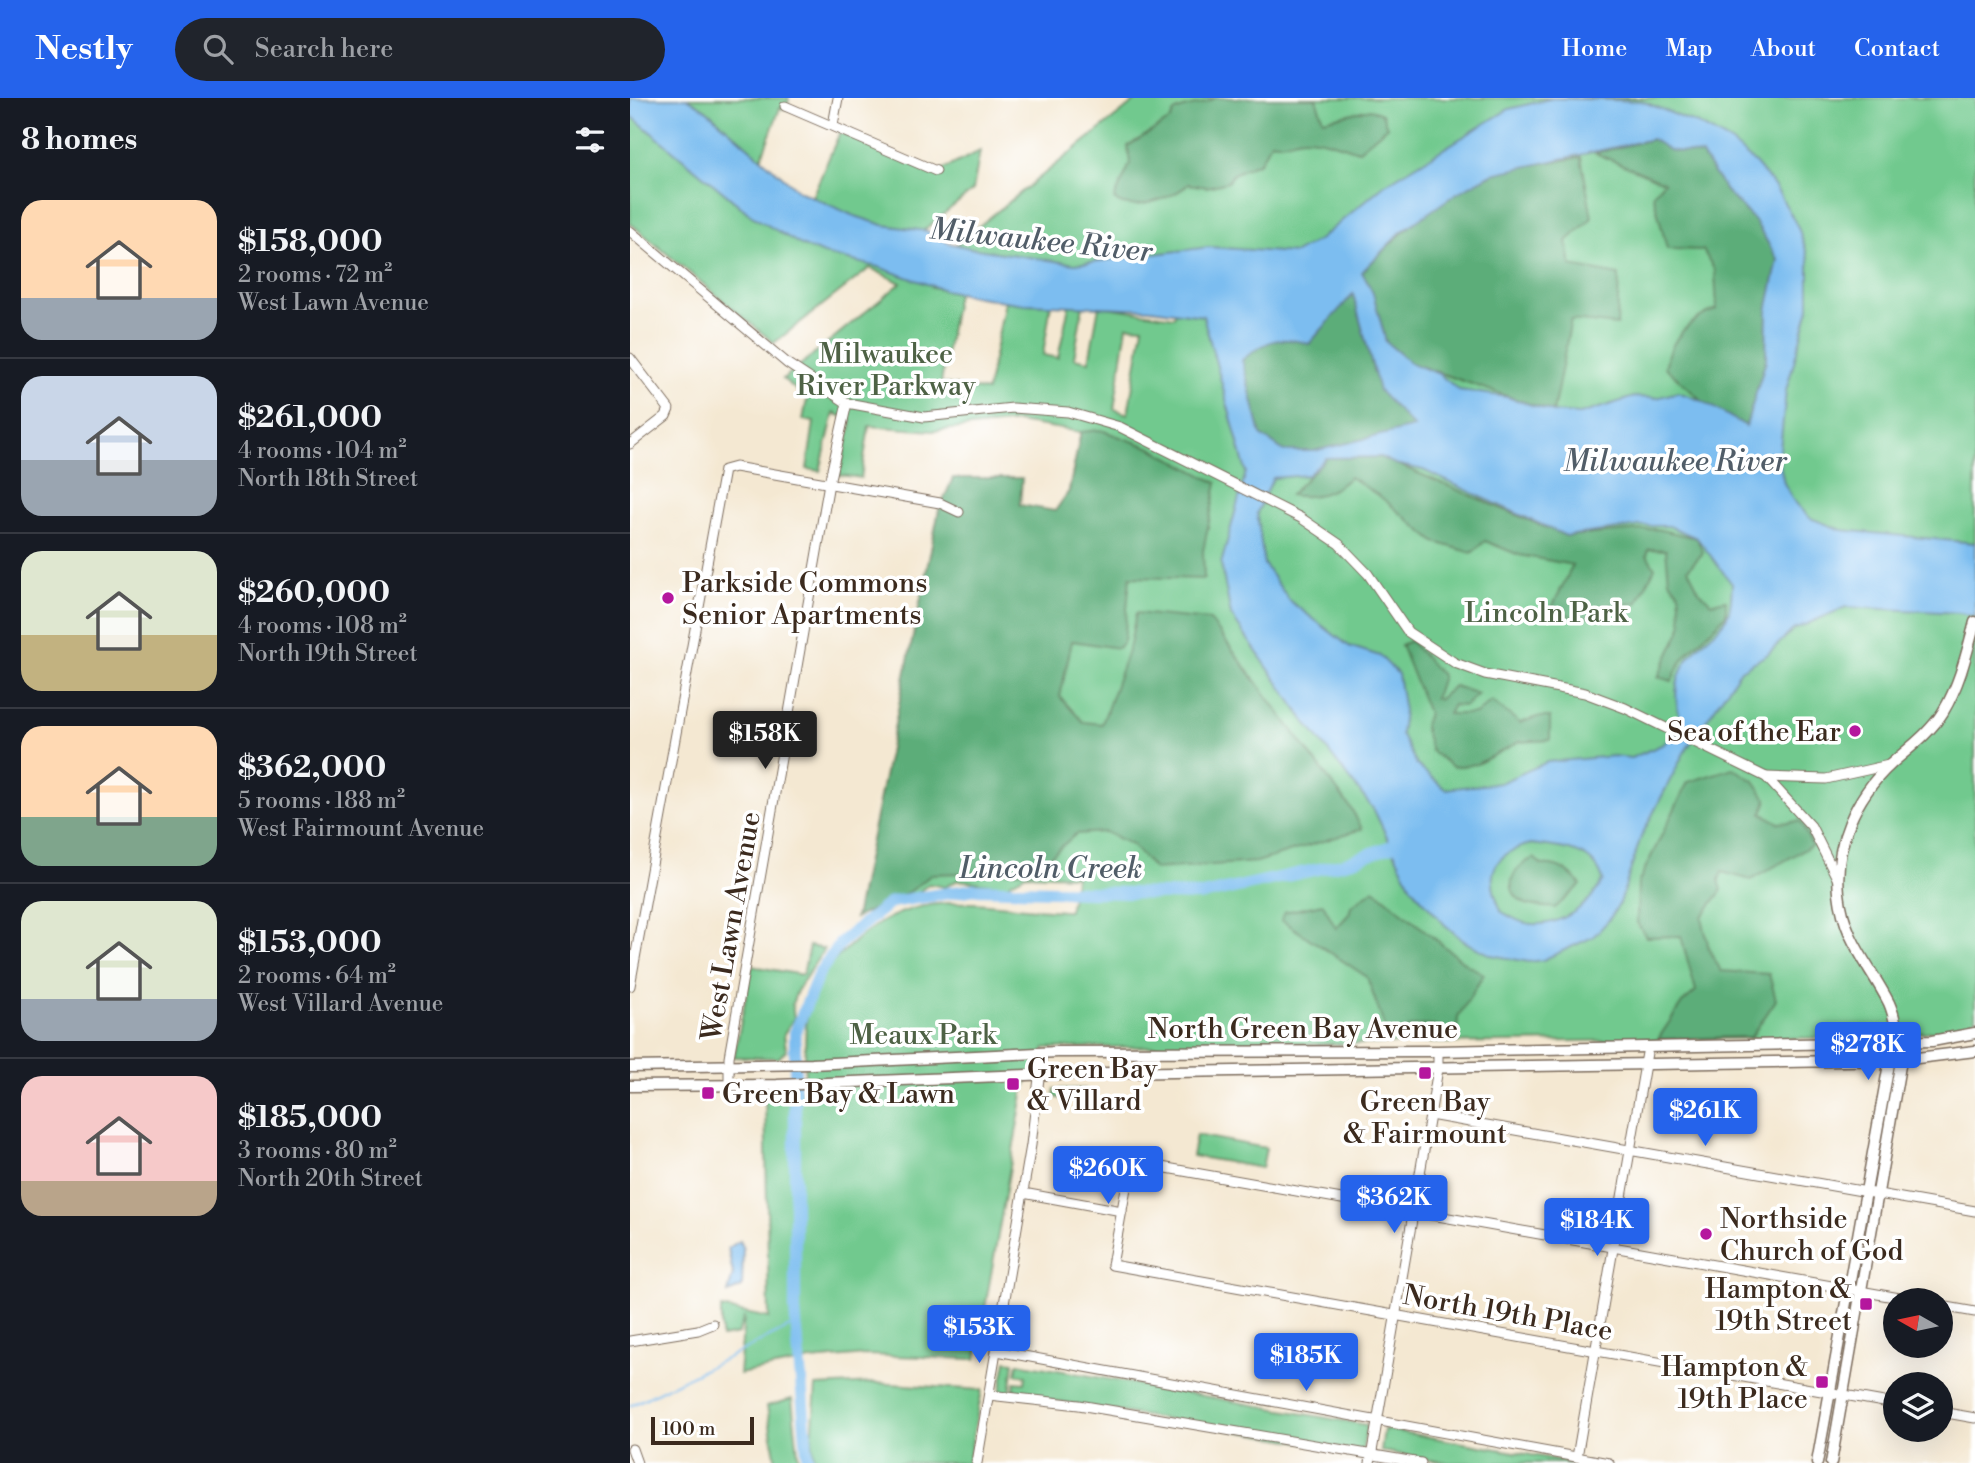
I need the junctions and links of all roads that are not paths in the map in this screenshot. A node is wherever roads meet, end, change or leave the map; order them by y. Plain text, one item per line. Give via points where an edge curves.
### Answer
1 (838, 98) edge
2 (785, 106) dead end
3 (834, 125) junction
4 (936, 171) dead end
5 (630, 231) edge
6 (630, 358) edge
7 (847, 403) junction
8 (630, 444) edge
9 (829, 483) junction
10 (959, 512) dead end
11 (1975, 622) edge
12 (1889, 765) junction
13 (1766, 777) junction
14 (1838, 880) junction
15 (630, 985) edge
16 (1975, 1033) edge
17 (1898, 1042) junction
18 (1648, 1047) junction
19 (1438, 1051) junction
20 (1975, 1051) edge
21 (1042, 1053) junction
22 (1888, 1059) junction
23 (1901, 1060) junction
24 (728, 1064) junction
25 (1646, 1064) junction
26 (775, 1065) junction
27 (630, 1067) edge
28 (1438, 1069) junction
29 (1042, 1074) junction
30 (729, 1084) junction
31 (755, 1084) junction
32 (630, 1086) edge
33 (1430, 1115) junction
34 (1631, 1150) junction
35 (1864, 1192) junction
36 (1023, 1193) junction
37 (1878, 1194) junction
38 (1122, 1211) junction
39 (1975, 1211) edge
40 (1413, 1212) junction
41 (1614, 1248) junction
42 (1847, 1289) junction
43 (1861, 1291) junction
44 (1883, 1295) edge
45 (1953, 1308) edge
46 (1975, 1312) edge
47 (1396, 1315) junction
48 (713, 1324) dead end
49 (630, 1341) edge
50 (996, 1351) junction
51 (1596, 1351) junction
52 (1829, 1392) junction
53 (989, 1395) junction
54 (1843, 1395) junction
55 (1883, 1402) edge
56 (1953, 1414) edge
57 (1975, 1418) edge
58 (1377, 1422) junction
59 (632, 1449) dead end
60 (1577, 1457) junction
61 (1371, 1459) edge
62 (637, 1463) edge
63 (977, 1463) edge
64 (1421, 1463) edge
65 (1609, 1463) edge
66 (1817, 1463) edge
67 (1831, 1463) edge

1 - 3 street
2 - 3 street
3 - 4 street
5 - 7 street via 789,364
6 - 8 street via 669,409
7 - 9 street, West Lawn Avenue
7 - 13 street via 924,417 1013,408 1068,412 1120,427 1301,517 1339,544 1368,574 1408,632 1455,663 1485,674 1584,693
9 - 10 street via 940,503
9 - 15 street via 735,467 722,475
9 - 24 street, West Lawn Avenue
11 - 12 main road via 1964,665 1943,713
12 - 13 street via 1826,779
12 - 14 main road via 1855,810 1845,835
13 - 14 street via 1811,827
14 - 17 main road via 1844,922 1890,1006
16 - 17 main road, North Green Bay Avenue
17 - 18 main road, North Green Bay Avenue
17 - 22 main road
17 - 23 main road
18 - 19 main road, North Green Bay Avenue
18 - 25 street
19 - 21 main road, North Green Bay Avenue
19 - 28 street
20 - 23 main road, North Green Bay Avenue
21 - 26 main road, North Green Bay Avenue
21 - 29 street
22 - 23 main road, North Green Bay Avenue
22 - 25 main road, North Green Bay Avenue
22 - 35 main road
23 - 37 main road
24 - 26 main road, North Green Bay Avenue
24 - 27 main road, North Green Bay Avenue
24 - 30 street, West Lawn Avenue
25 - 28 main road, North Green Bay Avenue
25 - 34 street
26 - 31 main road
28 - 29 main road, North Green Bay Avenue
28 - 33 street
29 - 31 main road, North Green Bay Avenue
29 - 36 street
30 - 31 main road, North Green Bay Avenue
30 - 32 main road, North Green Bay Avenue
33 - 34 street
33 - 40 street
34 - 35 street
34 - 41 street
35 - 37 street
35 - 42 main road
36 - 38 street
36 - 50 street
37 - 39 street
37 - 43 main road
38 - 40 street via 1133,1162
38 - 47 street, North 19th Place via 1112,1265
40 - 41 street
40 - 47 street
41 - 42 street
41 - 51 street
42 - 43 street
42 - 52 main road
43 - 44 street
43 - 54 main road
45 - 46 street
47 - 51 street, North 19th Place
47 - 58 street
48 - 49 street
50 - 53 street
50 - 58 street
51 - 52 street, North 19th Place
51 - 60 street
52 - 54 street, North 19th Place
52 - 66 main road
53 - 61 street via 1079,1405
53 - 63 street
54 - 55 street, North 19th Place
54 - 67 main road
56 - 57 street
58 - 60 street
58 - 61 street
59 - 62 street
60 - 65 street
61 - 64 street

